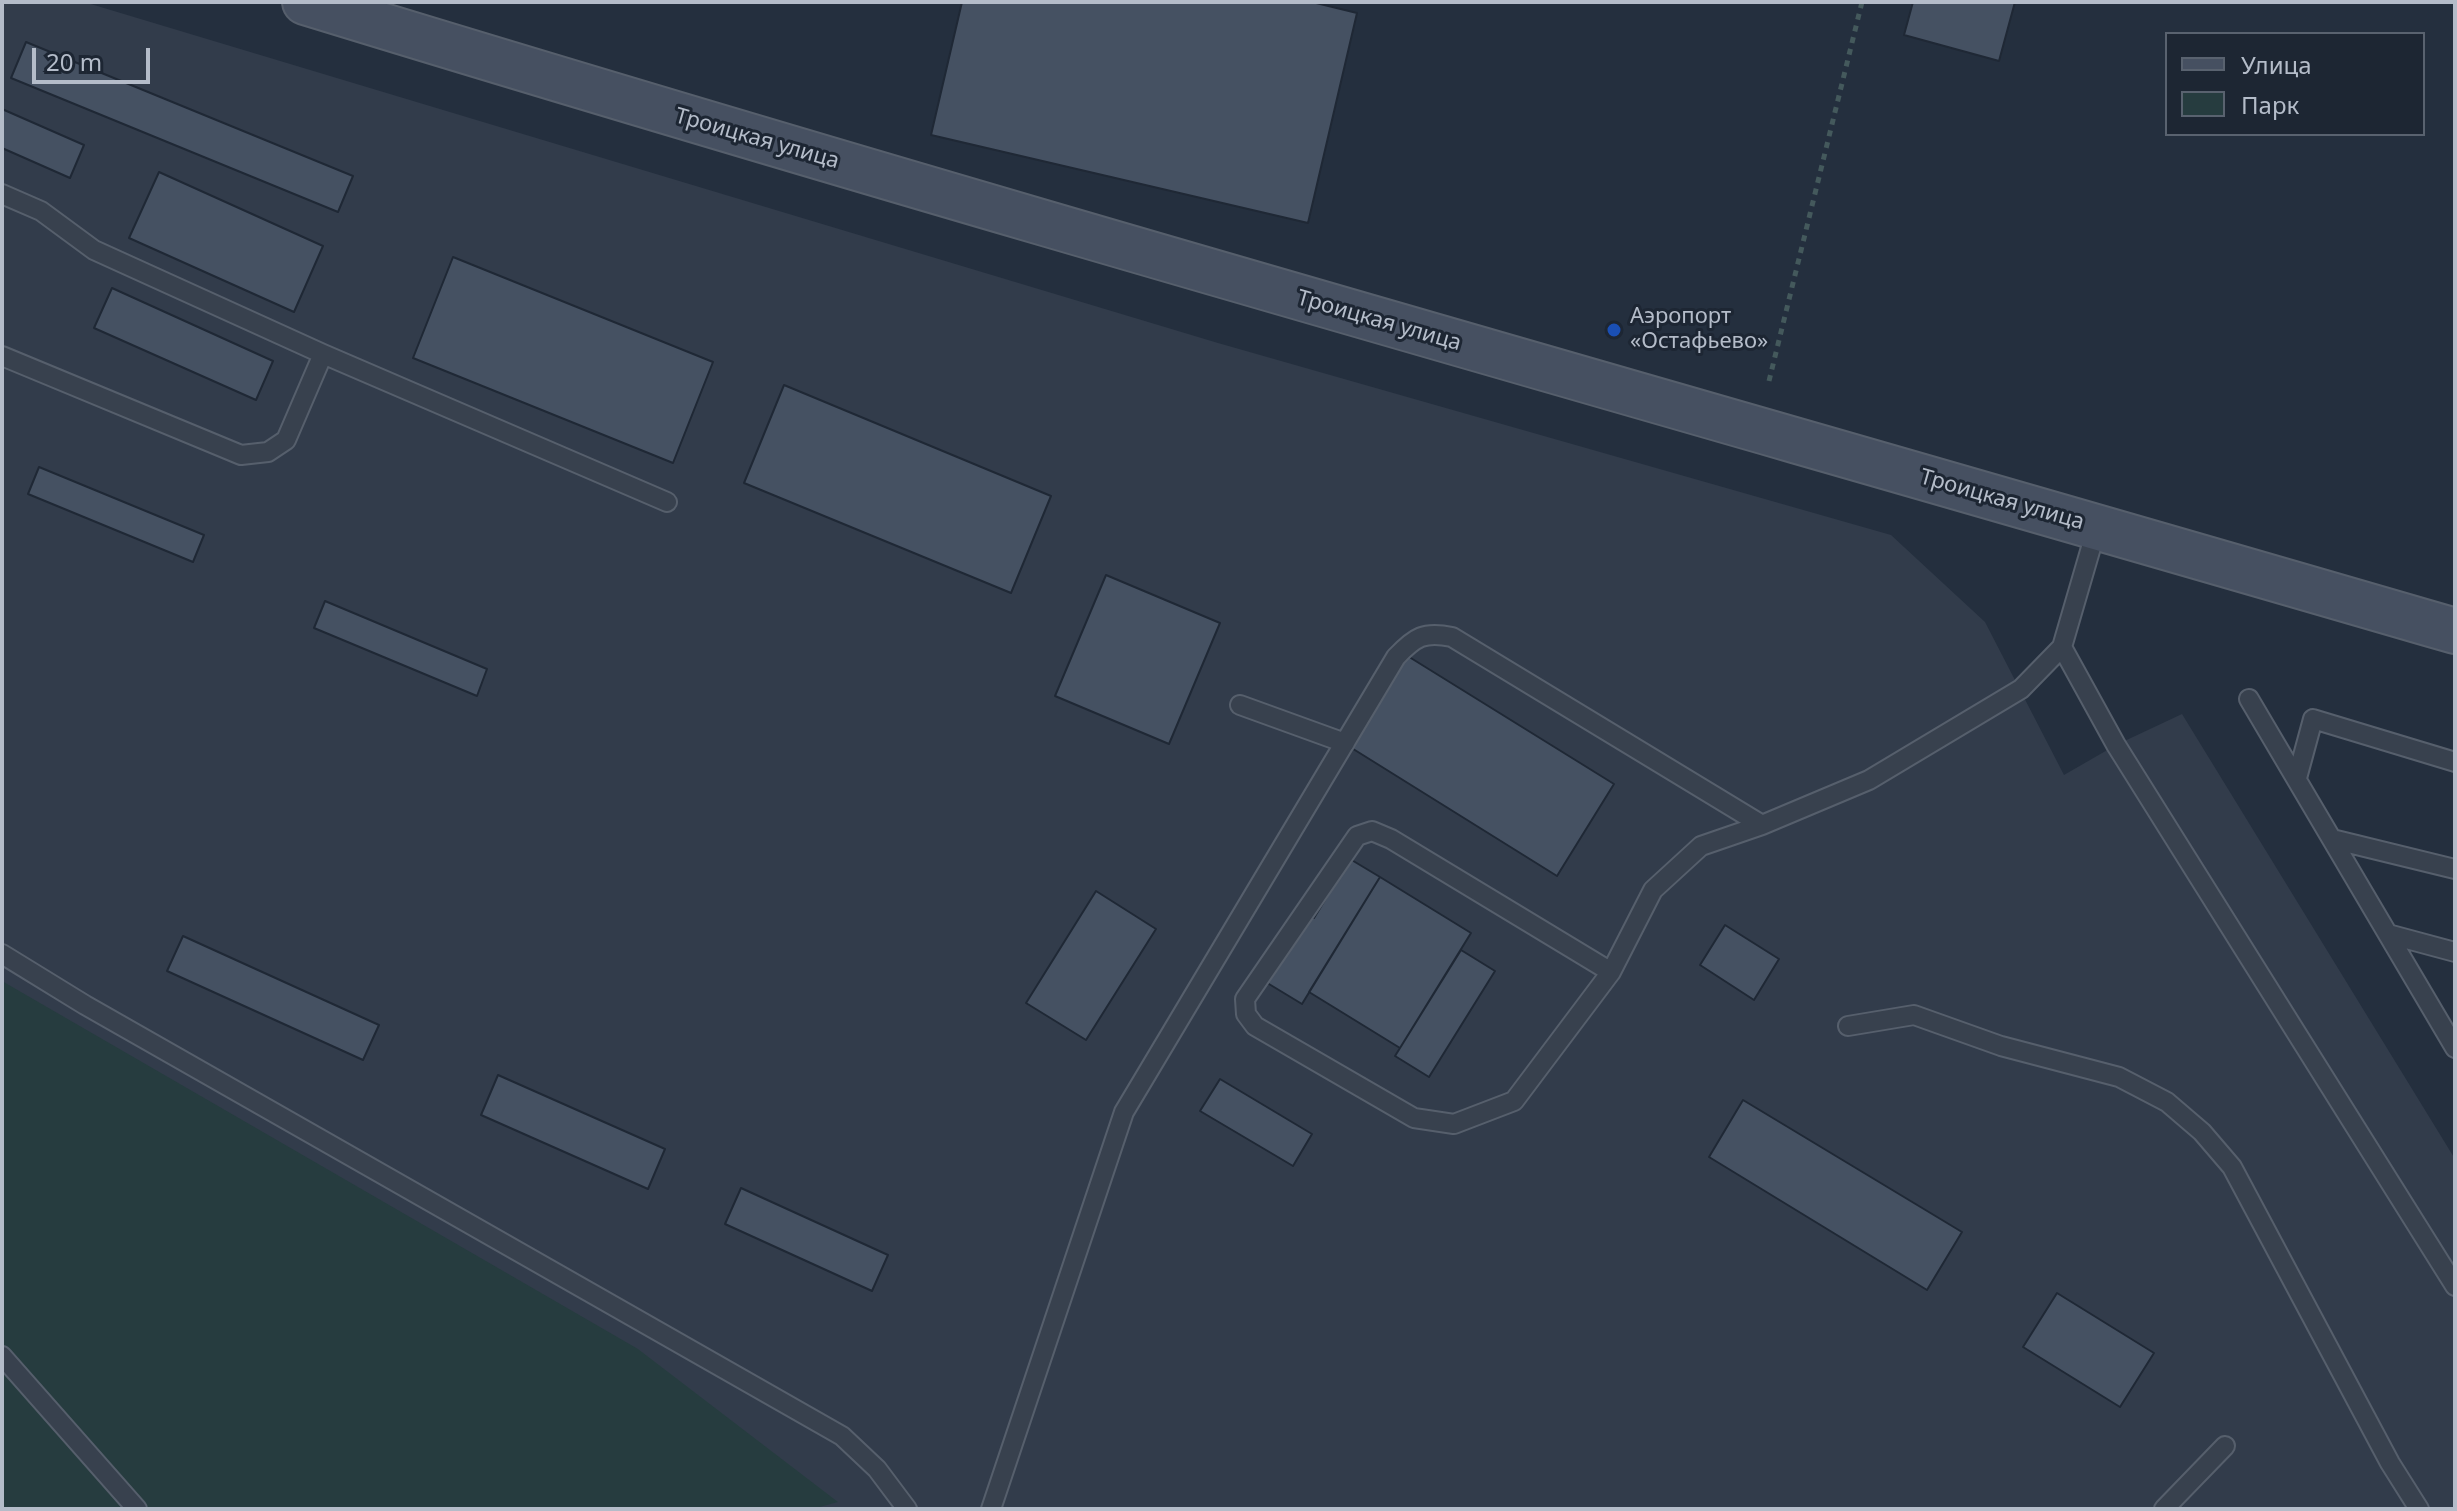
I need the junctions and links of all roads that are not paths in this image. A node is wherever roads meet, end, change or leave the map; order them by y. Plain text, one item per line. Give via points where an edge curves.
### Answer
1 (305, 2) edge
2 (2, 194) edge
3 (323, 354) junction
4 (2, 356) edge
5 (667, 502) dead end
6 (2097, 527) junction
7 (2455, 631) edge
8 (2062, 647) junction
9 (2249, 699) dead end
10 (1240, 705) dead end
11 (1345, 743) junction
12 (2455, 762) edge
13 (2297, 778) junction
14 (1762, 825) junction
15 (2332, 839) junction
16 (2455, 869) edge
17 (2388, 934) junction
18 (2455, 952) edge
19 (2, 954) edge
20 (1611, 972) junction
21 (1848, 1026) dead end
22 (2455, 1048) edge
23 (2455, 1286) edge
24 (2, 1356) edge
25 (2225, 1446) dead end
26 (137, 1509) edge
27 (907, 1509) edge
28 (991, 1509) edge
29 (2164, 1509) edge
30 (2419, 1509) edge

1 - 6 street, Троицкая улица via 1046,225
2 - 3 lane via 41,211 94,250
3 - 4 lane via 286,440 268,452 241,455
3 - 5 lane
6 - 7 street, Троицкая улица
6 - 8 lane
8 - 14 lane via 2021,689 1960,727 1869,780
8 - 23 lane via 2116,745
9 - 13 lane
10 - 11 lane
11 - 14 lane via 1396,657 1412,640 1434,633 1452,637
11 - 28 lane via 1124,1112
12 - 13 lane via 2313,719
13 - 15 lane
14 - 20 lane via 1701,846 1653,890
15 - 16 lane
15 - 17 lane
17 - 18 lane
17 - 22 lane
19 - 27 lane via 842,1436 877,1469
20 - 20 lane via 1372,831 1357,836 1348,849 1245,999 1246,1014 1255,1026 1414,1118 1454,1124 1514,1101
21 - 30 lane via 1914,1015 2001,1046 2119,1077 2167,1102 2232,1167
24 - 26 lane
25 - 29 lane

